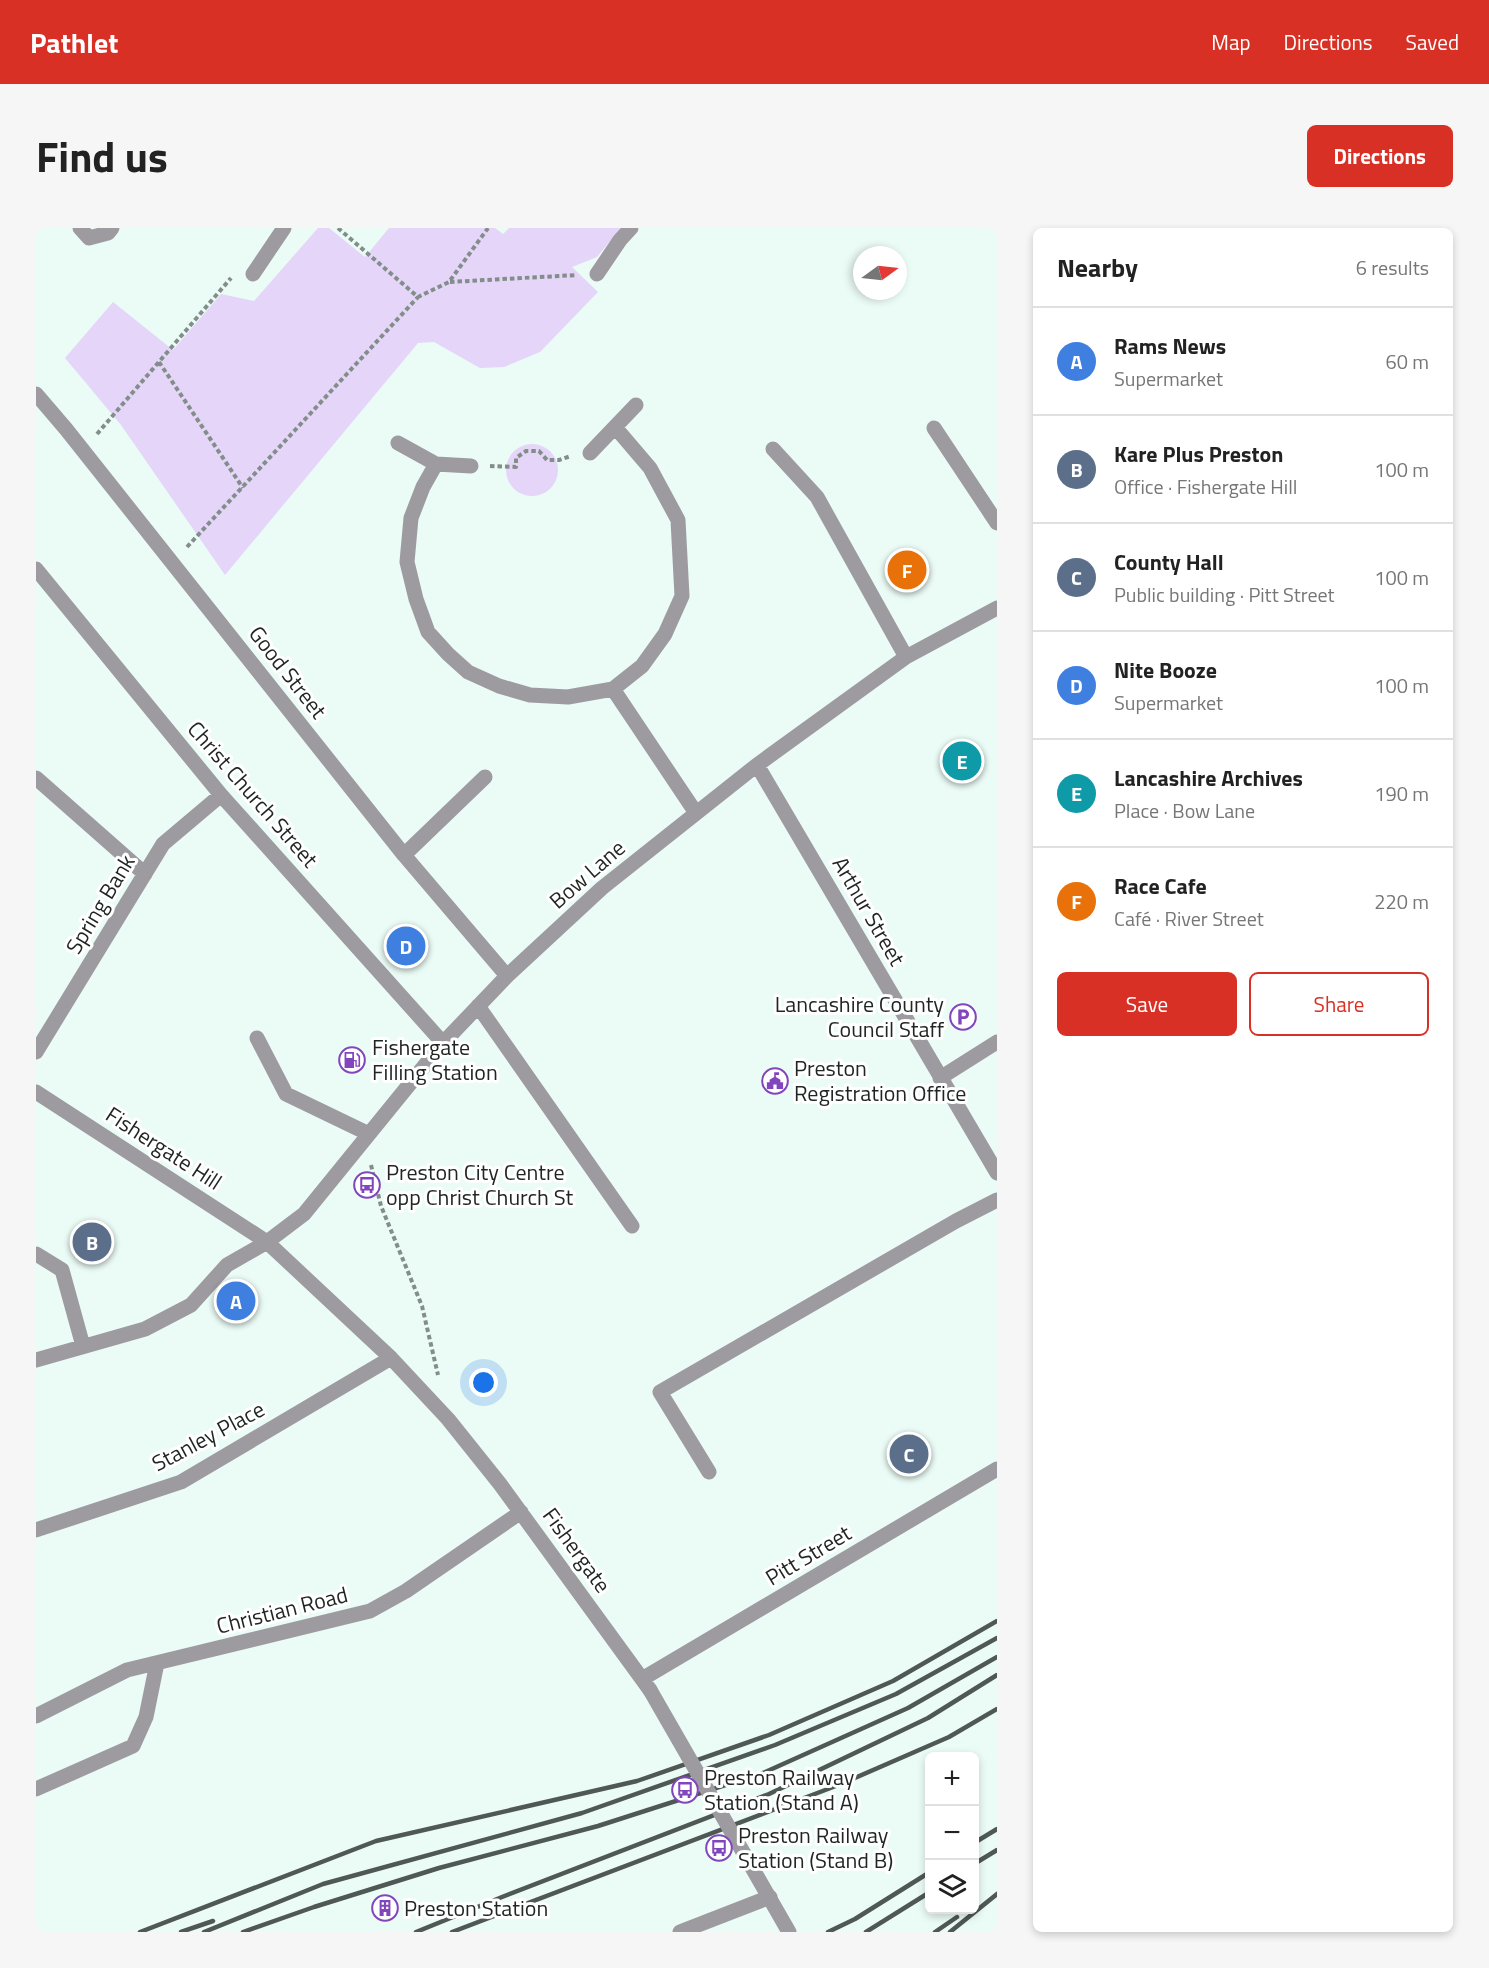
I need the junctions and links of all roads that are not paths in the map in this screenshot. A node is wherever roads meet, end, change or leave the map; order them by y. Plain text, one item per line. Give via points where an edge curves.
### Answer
1 (80, 228) edge
2 (112, 228) edge
3 (284, 228) edge
4 (631, 228) edge
5 (254, 274) road end
6 (597, 274) road end
7 (36, 394) edge
8 (636, 405) dead end
9 (615, 427) junction
10 (934, 428) dead end
11 (398, 443) dead end
12 (773, 449) dead end
13 (590, 453) road end
14 (436, 464) junction
15 (471, 466) road end
16 (997, 523) edge
17 (36, 569) edge
18 (997, 608) edge
19 (906, 657) junction
20 (614, 688) junction
21 (757, 765) junction
22 (484, 777) dead end
23 (37, 783) edge
24 (220, 795) junction
25 (696, 813) junction
26 (404, 855) junction
27 (145, 874) junction
28 (507, 976) junction
29 (478, 1006) junction
30 (257, 1038) dead end
31 (997, 1042) edge
32 (442, 1043) junction
33 (36, 1052) edge
34 (940, 1078) junction
35 (36, 1092) edge
36 (366, 1137) junction
37 (997, 1173) edge
38 (997, 1200) edge
39 (632, 1226) dead end
40 (267, 1242) junction
41 (36, 1254) edge
42 (83, 1346) junction
43 (391, 1358) junction
44 (36, 1360) edge
45 (997, 1469) edge
46 (709, 1472) dead end
47 (521, 1512) junction
48 (36, 1530) edge
49 (157, 1663) junction
50 (646, 1684) junction
51 (36, 1716) edge
52 (36, 1789) edge
53 (771, 1897) junction
54 (680, 1932) edge
55 (789, 1932) edge

1 - 2 street via 89,238
3 - 5 street
4 - 6 street
7 - 26 street, Good Street
8 - 9 street
9 - 13 street
9 - 20 street via 650,468 678,520 682,596 665,634 642,666
10 - 16 street
11 - 14 street
12 - 19 street via 817,497
14 - 15 street
14 - 20 street via 411,518 407,562 428,632 468,672 499,686 530,695 568,697
17 - 24 street, Christ Church Street
18 - 19 street, Bow Lane
19 - 21 street, Bow Lane
20 - 25 street
21 - 25 street, Bow Lane
21 - 34 street, Arthur Street
22 - 26 street
23 - 27 street
24 - 27 street, Spring Bank via 163,844
24 - 32 street, Christ Church Street
25 - 28 street, Bow Lane via 602,888
26 - 28 street, Good Street
27 - 33 street, Spring Bank
28 - 29 street, Bow Lane
29 - 32 street, Bow Lane
29 - 39 street
30 - 36 street via 286,1094
31 - 34 street
32 - 36 street, Bow Lane
34 - 37 street, Arthur Street
35 - 40 street, Fishergate Hill
36 - 40 street, Bow Lane via 304,1214
38 - 46 street via 660,1392
40 - 42 street, Bow Lane via 227,1265 191,1305 144,1329
40 - 43 street, Fishergate
41 - 42 street via 62,1270
42 - 44 street, Bow Lane
43 - 47 street, Fishergate via 448,1419
43 - 48 street, Stanley Place via 181,1482
45 - 50 street, Pitt Street
47 - 49 street, Christian Road via 406,1591 370,1611
47 - 50 street, Fishergate
49 - 51 street, Christian Road via 127,1670
49 - 52 street via 146,1717 133,1746
50 - 53 street, Fishergate, bridge
53 - 54 street
53 - 55 street, Fishergate, bridge

